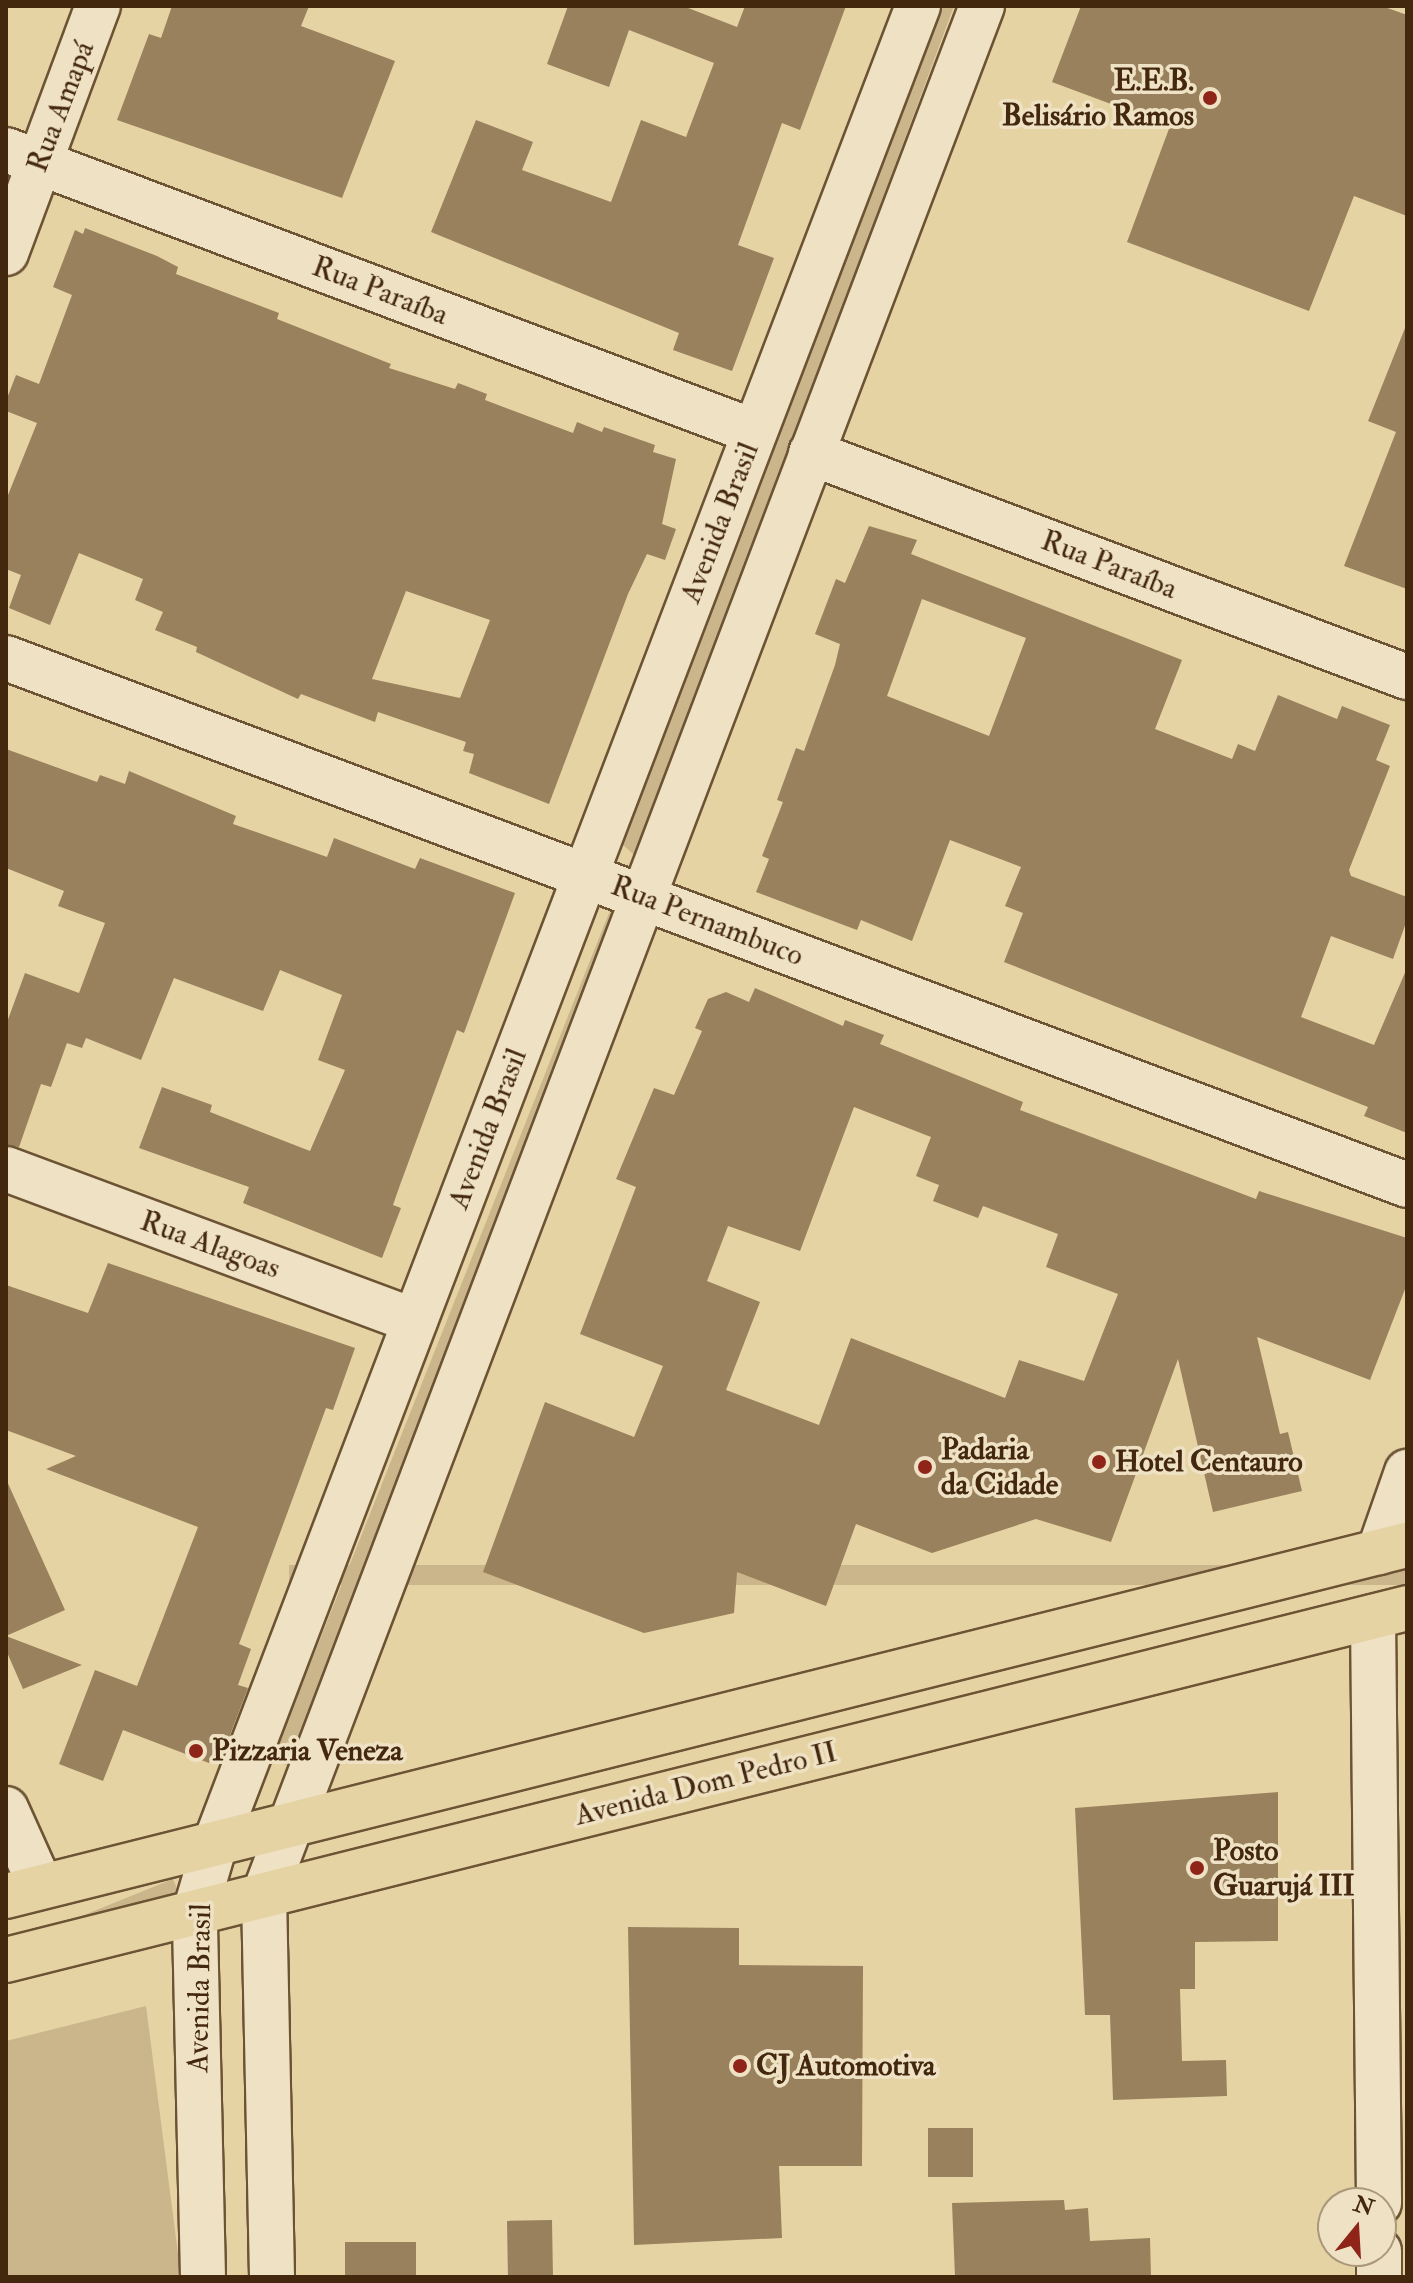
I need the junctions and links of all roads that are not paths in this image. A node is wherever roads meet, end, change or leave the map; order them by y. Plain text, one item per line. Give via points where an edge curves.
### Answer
1 (98, 6) edge
2 (918, 6) edge
3 (982, 6) edge
4 (23, 156) edge
5 (6, 253) edge
6 (755, 432) junction
7 (811, 453) junction
8 (6, 658) edge
9 (1407, 677) edge
10 (585, 875) junction
11 (642, 897) junction
12 (6, 1169) edge
13 (1407, 1185) edge
14 (415, 1321) junction
15 (1407, 1472) edge
16 (1393, 1548) edge
17 (1390, 1612) edge
18 (6, 1809) edge
19 (287, 1825) junction
20 (215, 1844) junction
21 (24, 1892) edge
22 (264, 1895) junction
23 (195, 1912) junction
24 (6, 1960) edge
25 (1392, 2003) edge
26 (1380, 2187) edge
27 (203, 2277) edge
28 (272, 2277) edge

1 - 4 main road, Rua Amapá
2 - 6 main road, Avenida Brasil
3 - 7 main road, Avenida Brasil
4 - 5 main road, Rua Amapá
4 - 6 main road, Rua Paraíba
6 - 10 main road, Avenida Brasil
7 - 9 main road, Rua Paraíba
7 - 11 main road, Avenida Brasil
8 - 10 main road, Rua Pernambuco
10 - 11 main road, Rua Pernambuco
10 - 14 main road, Avenida Brasil
11 - 13 main road, Rua Pernambuco
11 - 19 main road, Avenida Brasil
12 - 14 main road, Rua Alagoas
14 - 20 main road, Avenida Brasil
15 - 16 main road
16 - 19 main road, Avenida Dom Pedro II
17 - 22 main road, Avenida Dom Pedro II
17 - 25 main road
18 - 21 main road
19 - 20 main road, Avenida Dom Pedro II
19 - 22 main road, Avenida Brasil
20 - 21 main road, Avenida Dom Pedro II
20 - 23 main road, Avenida Brasil
22 - 23 main road, Avenida Dom Pedro II
22 - 28 main road, Avenida Brasil
23 - 24 main road, Avenida Dom Pedro II
23 - 27 main road, Avenida Brasil
25 - 26 main road

